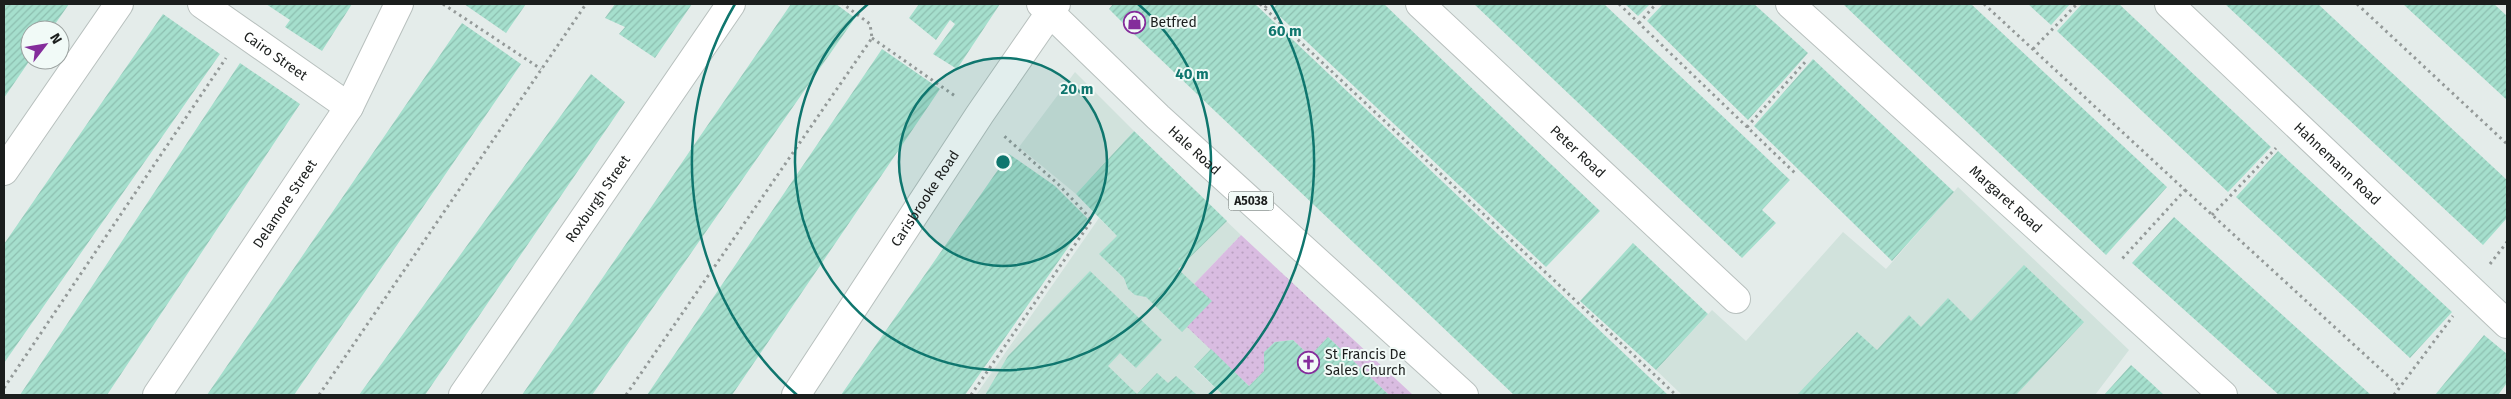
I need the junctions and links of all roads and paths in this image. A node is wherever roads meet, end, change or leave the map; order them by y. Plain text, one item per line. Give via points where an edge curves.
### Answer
1 (119, 4) edge
2 (202, 4) edge
3 (399, 4) edge
4 (443, 4) edge
5 (586, 4) edge
6 (731, 4) edge
7 (843, 4) edge
8 (1260, 4) edge
9 (1268, 4) edge
10 (1420, 4) edge
11 (1619, 4) edge
12 (1656, 4) edge
13 (1790, 4) edge
14 (1984, 4) edge
15 (2077, 4) edge
16 (2169, 4) edge
17 (2357, 4) edge
18 (1049, 6) edge
19 (1265, 8) junction
20 (1639, 23) junction
21 (244, 33) junction
22 (872, 38) junction
23 (1827, 38) junction
24 (2033, 49) junction
25 (541, 69) junction
26 (349, 107) junction
27 (980, 114) junction
28 (2298, 126) junction
29 (1747, 127) junction
30 (2507, 144) edge
31 (4, 171) edge
32 (1795, 173) dead end
33 (2185, 190) junction
34 (2212, 214) junction
35 (2100, 284) junction
36 (2469, 288) junction
37 (1736, 299) dead end
38 (2507, 324) edge
39 (2400, 387) junction
40 (4, 388) edge
41 (157, 395) edge
42 (319, 395) edge
43 (463, 395) edge
44 (626, 395) edge
45 (796, 395) edge
46 (971, 395) edge
47 (1464, 395) edge
48 (1676, 395) edge
49 (2223, 395) edge
50 (2394, 395) edge

1 - 31 street
2 - 21 street, Cairo Street
3 - 26 street, Delamore Street
4 - 25 path
5 - 25 path
6 - 43 street, Roxburgh Street
7 - 22 path via 870,24
8 - 19 path
9 - 19 path
10 - 37 street, Peter Road
11 - 20 path
12 - 20 path
13 - 23 street, Margaret Road
14 - 24 path
15 - 24 path
16 - 28 street, Hahnemann Road
17 - 30 path
18 - 27 street, Carisbrooke Road
18 - 47 street, Hale Road / A5038 via 1158,117
19 - 48 path
20 - 29 path
21 - 26 street, Cairo Street
21 - 40 path
22 - 27 path
22 - 44 path
23 - 29 path
23 - 35 street, Margaret Road
24 - 33 path
25 - 42 path
26 - 41 street, Delamore Street
27 - 45 street, Carisbrooke Road
27 - 46 path via 1058,184 1092,220
28 - 34 path
28 - 36 street, Hahnemann Road
29 - 32 path
33 - 34 path
33 - 35 path
34 - 39 path
35 - 49 street, Margaret Road
36 - 38 street, Hahnemann Road
36 - 39 path via 2458,309
39 - 50 path

